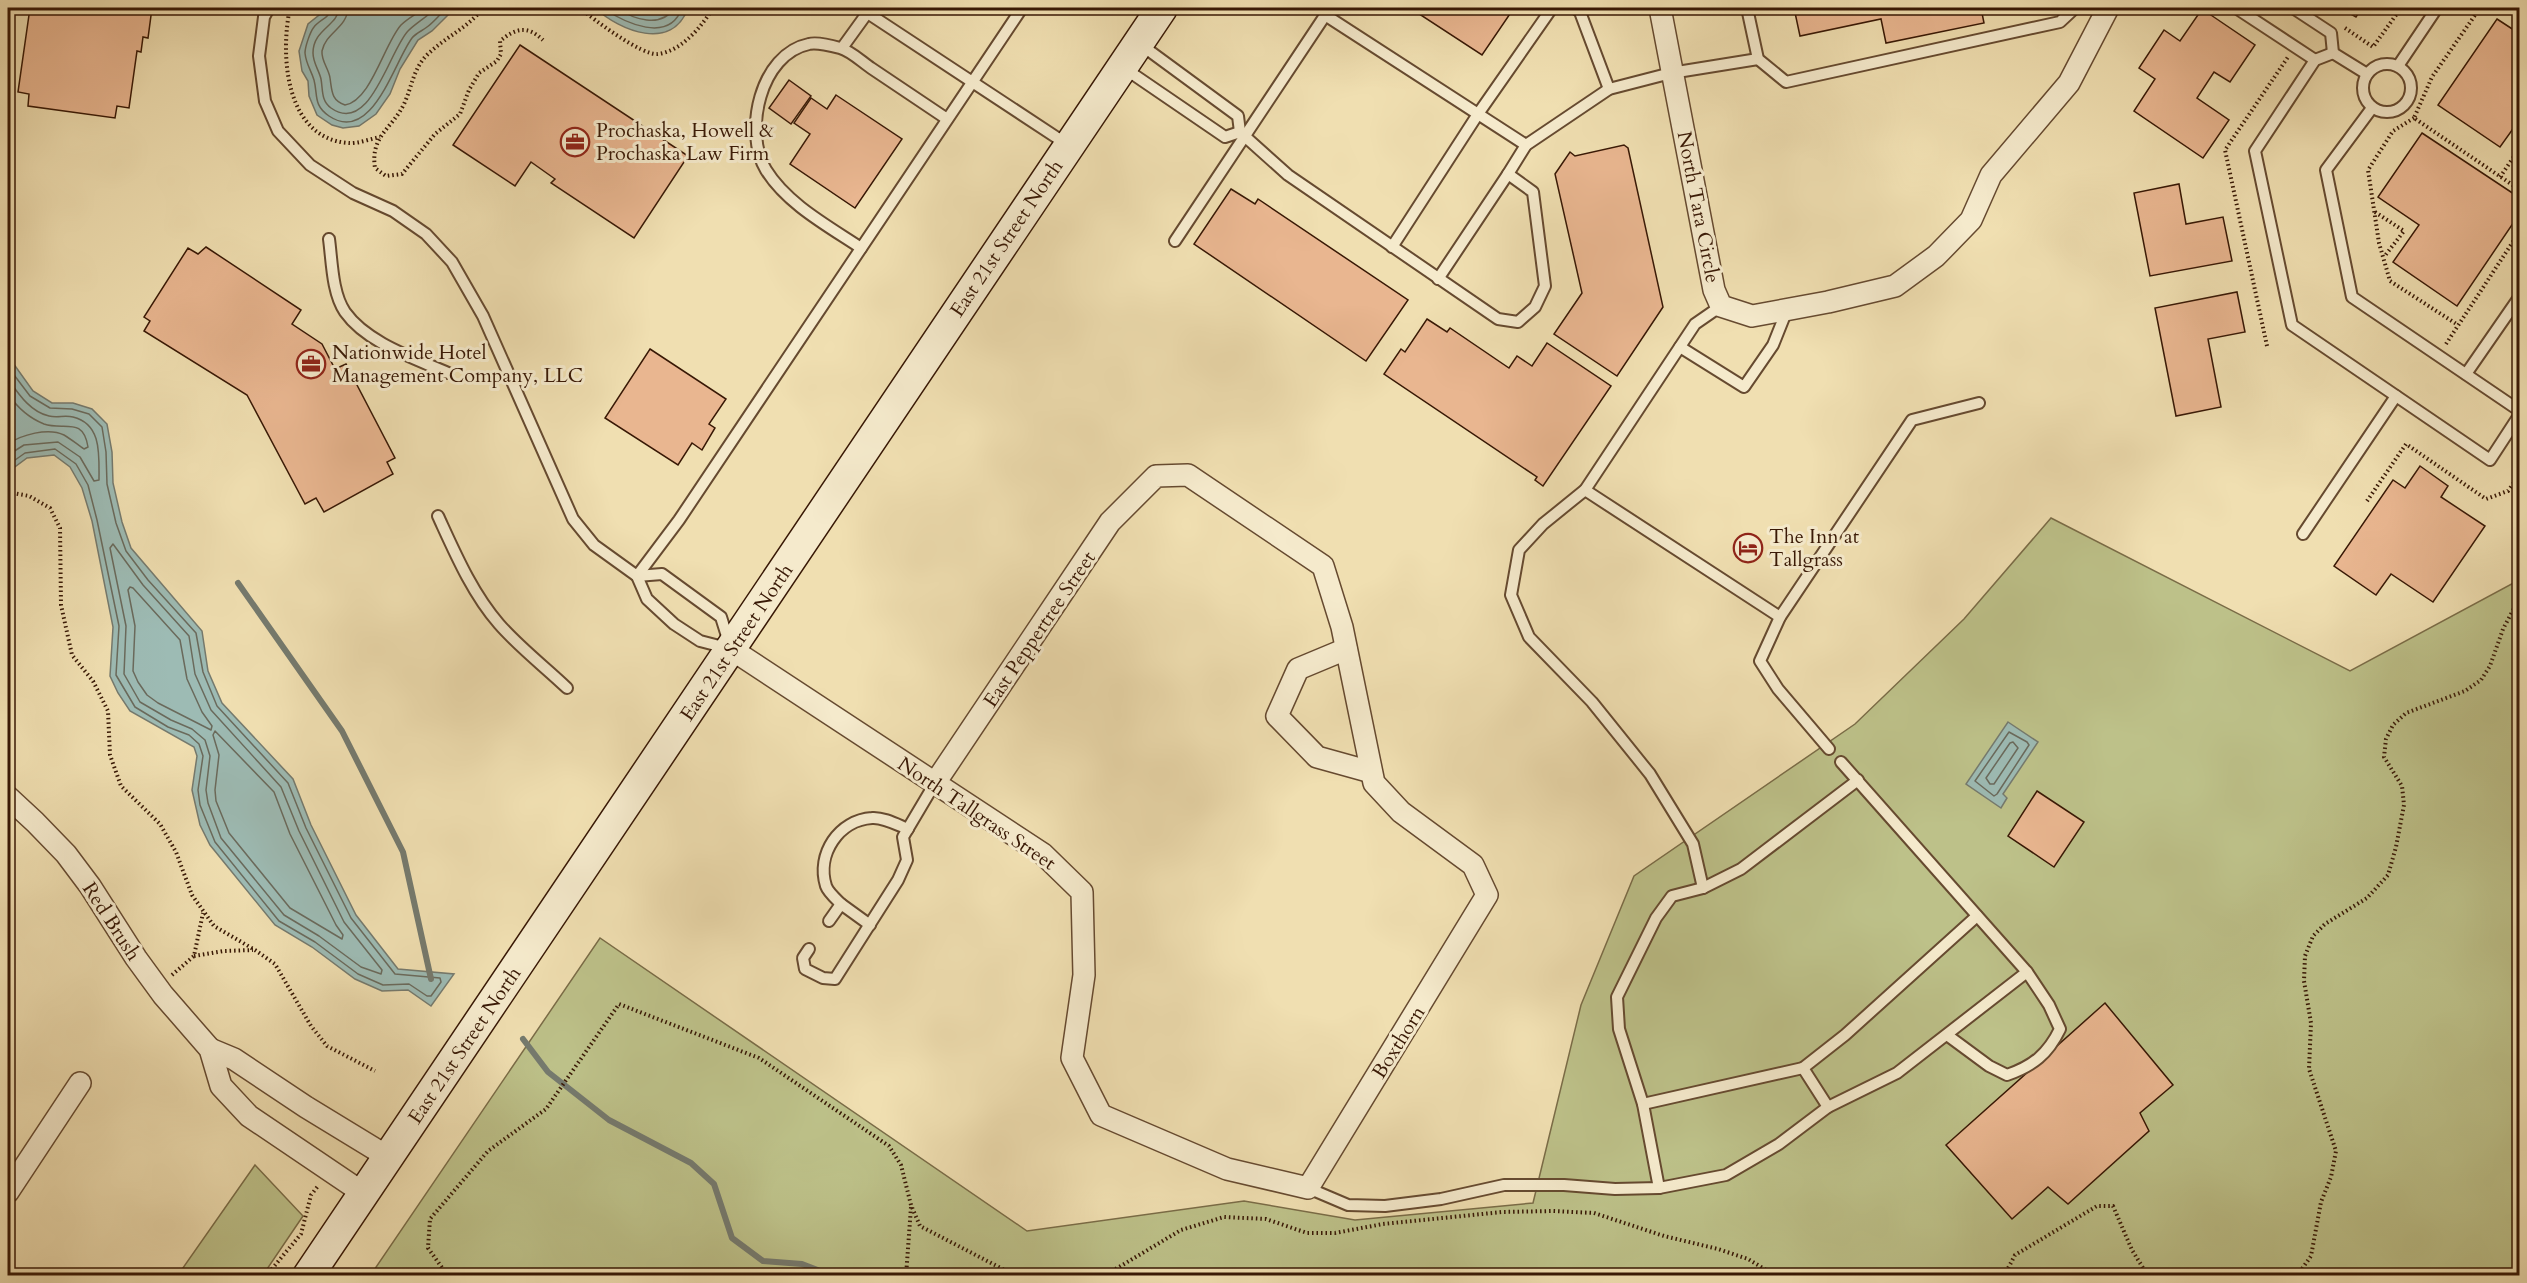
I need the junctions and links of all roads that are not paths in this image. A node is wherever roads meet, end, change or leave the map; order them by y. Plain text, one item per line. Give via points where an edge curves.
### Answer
1 (269, 8) edge
2 (1022, 8) edge
3 (1162, 8) edge
4 (1552, 8) edge
5 (1575, 8) edge
6 (1660, 8) edge
7 (1747, 8) edge
8 (2075, 8) edge
9 (2108, 8) edge
10 (2236, 8) edge
11 (2293, 8) edge
12 (2437, 8) edge
13 (864, 10) edge
14 (1327, 11) edge
15 (842, 48) junction
16 (2333, 53) junction
17 (1130, 55) junction
18 (1758, 59) junction
19 (2315, 60) junction
20 (2398, 66) junction
21 (1671, 73) junction
22 (2367, 74) junction
23 (972, 82) junction
24 (1609, 89) junction
25 (2372, 108) junction
26 (1478, 114) junction
27 (947, 119) junction
28 (1242, 135) junction
29 (1069, 145) junction
30 (1526, 146) junction
31 (1508, 174) junction
32 (329, 239) dead end
33 (1175, 241) dead end
34 (1392, 247) junction
35 (861, 248) junction
36 (1438, 279) junction
37 (2520, 296) edge
38 (1721, 306) junction
39 (1788, 309) junction
40 (1680, 347) junction
41 (448, 373) dead end
42 (2466, 374) junction
43 (2396, 396) junction
44 (1979, 403) dead end
45 (2520, 413) edge
46 (1585, 490) junction
47 (438, 516) dead end
48 (2303, 534) dead end
49 (637, 576) junction
50 (1780, 617) junction
51 (731, 649) junction
52 (1346, 649) junction
53 (567, 688) dead end
54 (1829, 749) dead end
55 (1841, 762) dead end
56 (1371, 772) junction
57 (1858, 780) junction
58 (935, 783) junction
59 (8, 797) edge
60 (908, 828) junction
61 (1703, 888) junction
62 (841, 904) junction
63 (1977, 916) junction
64 (829, 921) dead end
65 (870, 925) junction
66 (809, 949) dead end
67 (2027, 972) junction
68 (1947, 1035) junction
69 (210, 1049) junction
70 (1803, 1068) junction
71 (80, 1083) dead end
72 (1643, 1104) junction
73 (1828, 1107) junction
74 (388, 1157) junction
75 (1308, 1188) junction
76 (1659, 1188) junction
77 (8, 1192) edge
78 (363, 1193) junction
79 (308, 1275) edge

1 - 49 lane via 264,16 259,56 265,100 278,131 310,165 353,193 393,211 426,234 452,262 483,316 573,519 594,545
2 - 23 lane
3 - 17 main road, East 21st Street North
4 - 26 lane
5 - 24 lane via 1580,12
6 - 21 street, North Tara Circle
7 - 18 lane
8 - 18 lane via 2060,22 1786,82
9 - 39 street, North Tara Circle via 2068,83 1991,175 1971,220 1936,256 1895,286
10 - 19 lane
11 - 16 lane via 2331,33
12 - 20 lane
13 - 15 lane
13 - 23 lane
14 - 26 lane
14 - 28 lane
15 - 27 lane
15 - 35 lane via 810,43 788,54 768,76 756,105 756,138 765,167 778,187
16 - 19 lane
16 - 22 lane
17 - 28 lane via 1225,137
17 - 28 lane via 1238,116
17 - 29 main road, East 21st Street North
18 - 21 lane
19 - 43 lane via 2255,151 2292,326
20 - 22 lane via 2381,64
20 - 25 lane via 2409,77 2411,94 2407,102 2402,108 2387,112
21 - 24 lane
21 - 38 street, North Tara Circle via 1714,290
22 - 25 lane via 2362,88
23 - 27 lane
23 - 29 lane
24 - 30 lane
25 - 42 lane via 2326,170 2352,297
26 - 30 lane
26 - 34 lane
27 - 35 lane
28 - 33 lane
28 - 34 lane via 1288,175
29 - 51 main road, East 21st Street North
30 - 31 lane
31 - 36 lane
31 - 36 lane via 1533,192 1545,286 1535,307 1518,322 1498,319
32 - 41 lane via 344,311 373,338
34 - 36 lane
35 - 49 lane via 679,520
37 - 42 lane
38 - 39 street, North Tara Circle via 1752,316
38 - 40 lane via 1695,324
39 - 40 lane via 1773,345 1744,387
40 - 46 lane
42 - 45 lane
43 - 45 lane via 2490,460
43 - 48 lane
44 - 50 lane via 1912,420
46 - 50 lane
46 - 61 lane via 1543,524 1519,550 1511,595 1529,637 1592,702 1650,774 1693,844
47 - 53 lane via 458,560 500,625
49 - 51 lane via 647,599 674,624 700,640
49 - 51 lane via 662,574 721,617
50 - 54 lane via 1760,661 1778,689
51 - 58 street, North Tallgrass Street
51 - 74 main road, East 21st Street North
52 - 56 street
52 - 56 street via 1298,669 1277,716 1317,757
52 - 58 street, East Peppertree Street via 1323,566 1188,476 1156,476 1110,522
55 - 57 lane
56 - 75 street, Boxthorn via 1374,783 1401,812 1473,865 1487,895
57 - 61 lane via 1741,869
57 - 63 lane
58 - 60 lane
58 - 75 street, North Tallgrass Street via 1043,854 1082,892 1084,975 1072,1058 1101,1115 1227,1169
59 - 69 street, Red Brush via 66,854 158,987
60 - 62 lane via 873,818 846,826 829,846 823,864 826,888
60 - 65 lane via 903,837 907,860
61 - 72 lane via 1672,896 1656,918 1617,997 1619,1029
62 - 64 lane
62 - 65 lane
63 - 67 lane
63 - 70 lane
65 - 66 lane via 835,979 805,969 803,958
67 - 68 lane
67 - 68 lane via 2060,1029 2051,1046 2025,1069 2007,1075
68 - 73 lane via 1898,1073
69 - 74 street, Red Brush via 234,1059
69 - 78 street, Red Brush via 221,1086 249,1116
70 - 72 lane
70 - 73 lane
71 - 77 street
72 - 76 lane
73 - 76 lane via 1779,1144 1726,1175
74 - 78 main road, East 21st Street North
75 - 76 lane via 1348,1205 1385,1206 1504,1185
78 - 79 main road, East 21st Street North

